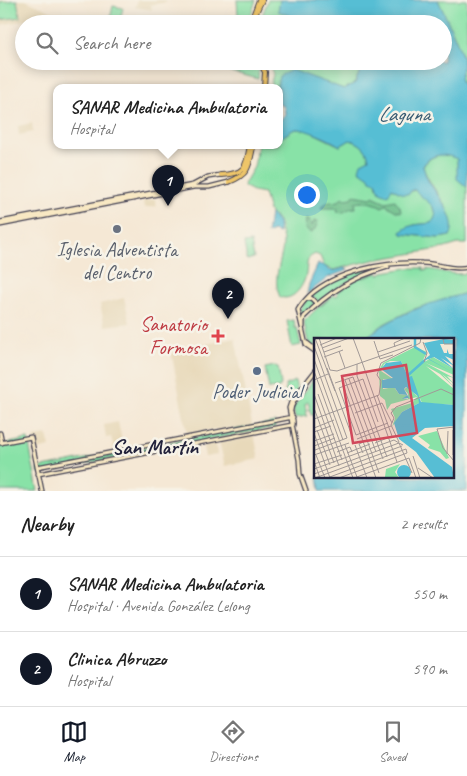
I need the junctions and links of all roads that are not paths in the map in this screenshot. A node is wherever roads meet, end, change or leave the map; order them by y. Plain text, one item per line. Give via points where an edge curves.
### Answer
1 (261, 0) edge
2 (255, 15) edge
3 (266, 70) edge
4 (266, 84) edge
5 (251, 149) edge
6 (251, 149) edge
7 (221, 175) joint
8 (229, 182) joint
9 (0, 223) edge
10 (444, 266) junction
11 (467, 268) edge
12 (306, 299) junction
13 (315, 307) junction
14 (314, 349) edge
15 (314, 350) edge
16 (314, 375) edge
17 (292, 417) junction
18 (293, 424) junction
19 (0, 433) edge
20 (1, 443) edge
21 (37, 467) junction
22 (38, 474) junction
23 (42, 491) edge
24 (307, 491) edge

1 - 2 main road
3 - 4 main road
5 - 7 main road via 244,168
6 - 8 main road via 246,172
7 - 9 main road via 208,177 194,185
8 - 9 main road
10 - 11 main road via 460,271
10 - 12 main road via 404,263 354,272 331,280
10 - 13 main road via 407,264 374,271 348,282
12 - 13 main road via 314,299
12 - 15 main road via 298,314 306,345
13 - 14 main road via 302,323 308,344
16 - 17 main road via 293,404
17 - 18 main road
17 - 21 main road
18 - 22 main road
18 - 24 main road via 300,474
19 - 20 main road
20 - 21 main road via 31,437
21 - 22 main road
22 - 23 main road

